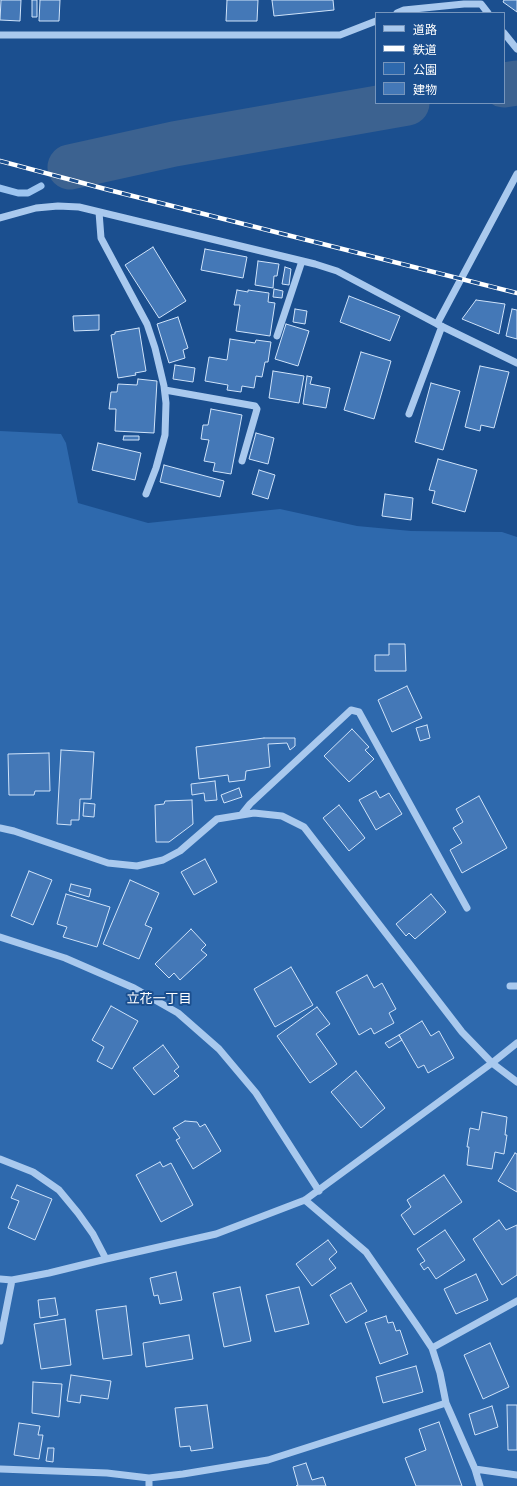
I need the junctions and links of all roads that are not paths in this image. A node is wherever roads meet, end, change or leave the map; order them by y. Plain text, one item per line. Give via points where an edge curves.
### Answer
1 (399, 12) edge
2 (487, 12) edge
3 (375, 21) edge
4 (505, 33) edge
5 (0, 35) edge
6 (517, 49) edge
7 (517, 174) edge
8 (99, 212) junction
9 (0, 218) edge
10 (302, 261) junction
11 (440, 325) junction
12 (278, 336) dead end
13 (517, 363) edge
14 (165, 390) junction
15 (410, 414) dead end
16 (242, 461) dead end
17 (146, 494) dead end
18 (242, 814) junction
19 (0, 828) edge
20 (467, 908) dead end
21 (0, 937) edge
22 (517, 1043) edge
23 (492, 1063) junction
24 (517, 1082) edge
25 (0, 1159) edge
26 (319, 1191) junction
27 (305, 1200) junction
28 (106, 1259) junction
29 (0, 1280) edge
30 (12, 1280) junction
31 (517, 1301) edge
32 (0, 1341) edge
33 (432, 1348) junction
34 (446, 1403) junction
35 (0, 1469) edge
36 (475, 1469) junction
37 (517, 1475) edge
38 (149, 1478) junction
39 (149, 1486) edge
40 (480, 1486) edge

1 - 2 street via 464,4 482,4
3 - 5 street via 340,35
4 - 6 street
7 - 11 street
8 - 9 street via 79,207 58,206 36,208
8 - 10 street
8 - 14 street via 101,238 147,324
10 - 11 street via 337,271
10 - 12 street
11 - 13 street
11 - 15 street
14 - 16 street via 255,406 257,409
14 - 17 street via 165,435
18 - 19 street via 217,819 180,851 163,860 137,866 108,863
18 - 20 street via 351,710 359,712
18 - 23 street via 282,816 304,827 462,1032
21 - 26 street via 65,958 134,988 178,1013 219,1049 256,1092
22 - 23 street
23 - 24 street
23 - 26 street
25 - 28 street via 32,1172 59,1190 78,1213
26 - 27 street
27 - 28 street via 216,1234
27 - 33 street via 366,1252
28 - 30 street
29 - 30 street
30 - 32 street
31 - 33 street
33 - 34 street
34 - 36 street
34 - 38 street via 268,1460
35 - 38 street via 107,1473
36 - 37 street
36 - 40 street
38 - 39 street

